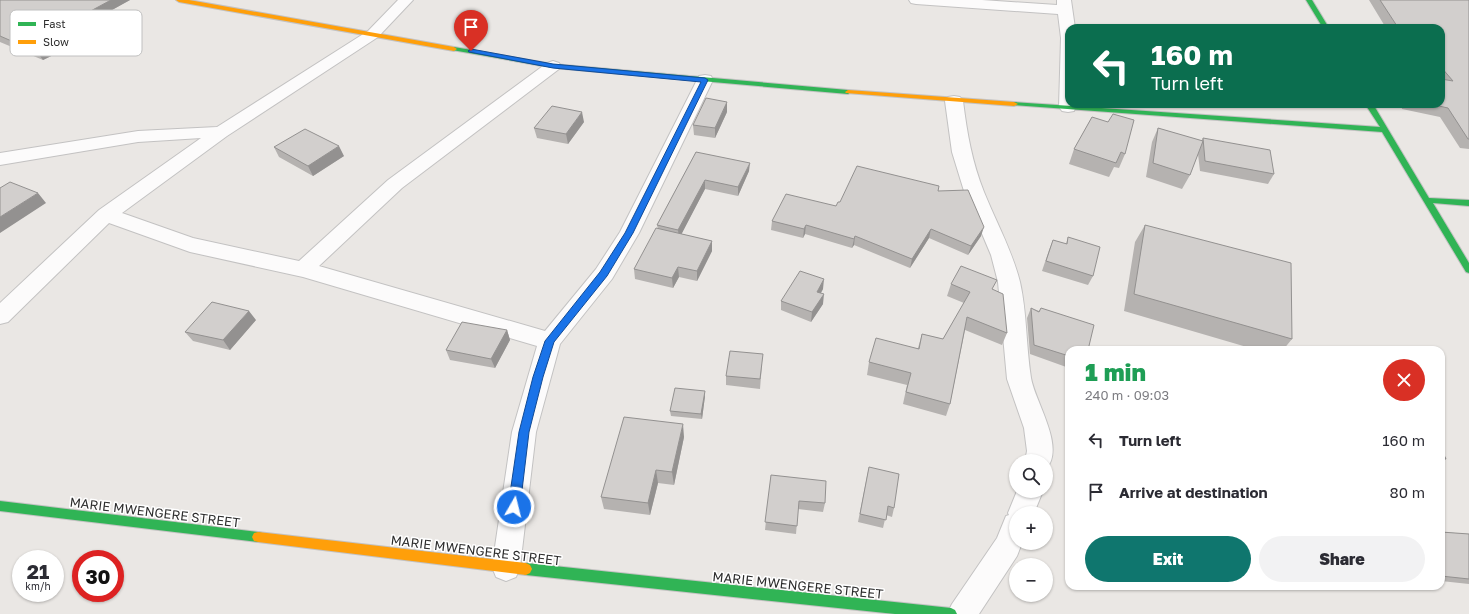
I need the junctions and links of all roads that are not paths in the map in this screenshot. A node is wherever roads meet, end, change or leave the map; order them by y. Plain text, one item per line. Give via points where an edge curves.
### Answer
1 (179, 0) edge
2 (406, 0) edge
3 (916, 0) edge
4 (1309, 0) edge
5 (1065, 5) edge
6 (1067, 24) edge
7 (1324, 24) edge
8 (373, 34) junction
9 (553, 66) junction
10 (705, 80) junction
11 (954, 101) junction
12 (1065, 107) edge
13 (1082, 108) edge
14 (1371, 108) edge
15 (1384, 130) junction
16 (221, 132) junction
17 (0, 159) edge
18 (1426, 200) junction
19 (1469, 204) edge
20 (106, 215) junction
21 (302, 269) junction
22 (1469, 270) edge
23 (0, 316) edge
24 (550, 341) junction
25 (1039, 454) edge
26 (0, 506) edge
27 (1009, 542) edge
28 (506, 567) junction
29 (951, 614) edge
30 (962, 614) edge

1 - 8 street
2 - 8 street
3 - 5 street
4 - 7 street
5 - 6 street
8 - 9 street
8 - 16 street
9 - 10 street
9 - 21 street via 395,184
10 - 11 street
10 - 24 street via 629,233 604,274
11 - 12 street
11 - 25 street via 961,152 1009,282 1018,379 1036,428
13 - 15 street
14 - 15 street
15 - 18 street
16 - 17 street via 152,134
16 - 20 street
18 - 19 street
18 - 22 street
20 - 21 street via 190,245
20 - 23 street
21 - 24 street
24 - 28 street via 524,432
26 - 28 street, MARIE MWENGERE STREET
27 - 30 street
28 - 29 street, MARIE MWENGERE STREET

